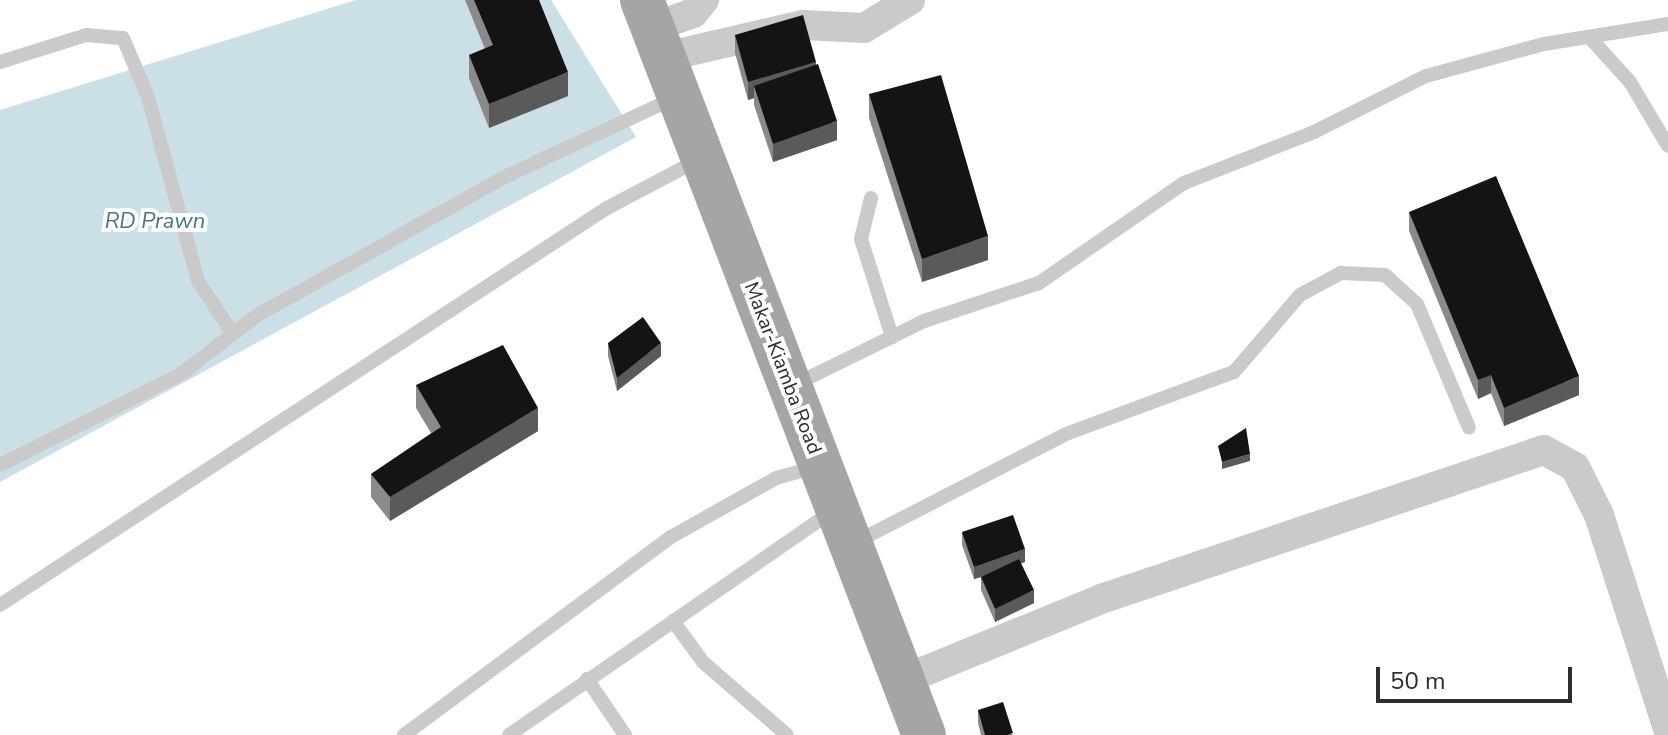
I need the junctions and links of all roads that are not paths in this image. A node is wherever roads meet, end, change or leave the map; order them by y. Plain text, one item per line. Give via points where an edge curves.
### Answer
1 (704, 0) edge
2 (910, 0) edge
3 (1668, 24) edge
4 (1592, 40) junction
5 (659, 45) edge
6 (0, 62) edge
7 (1668, 146) edge
8 (703, 158) junction
9 (871, 198) dead end
10 (233, 334) junction
11 (892, 337) junction
12 (790, 387) junction
13 (1469, 428) dead end
14 (0, 465) edge
15 (820, 466) junction
16 (843, 527) junction
17 (0, 605) edge
18 (673, 621) junction
19 (587, 679) junction
20 (903, 680) junction
21 (1668, 728) edge
22 (404, 735) edge
23 (509, 735) edge
24 (625, 735) edge
25 (787, 735) edge
26 (924, 735) edge

1 - 5 street
2 - 5 street via 864,28 803,25
3 - 4 lane
4 - 7 lane via 1630,82
4 - 11 lane via 1544,44 1426,76 1314,132 1184,183 1039,283
5 - 8 main road, Makar-Kiamba Road
5 - 10 lane via 507,176
6 - 10 lane via 86,35 123,38 148,97 198,281
8 - 12 main road, Makar-Kiamba Road
8 - 17 lane via 607,208
9 - 11 lane via 861,239
10 - 14 lane via 181,374
11 - 12 lane
12 - 15 main road, Makar-Kiamba Road
13 - 16 lane via 1417,304 1385,275 1341,273 1300,295 1234,372 1066,434
15 - 16 main road, Makar-Kiamba Road
15 - 22 lane via 776,478 671,537
16 - 18 lane
16 - 20 main road, Makar-Kiamba Road
18 - 19 lane
18 - 25 lane via 703,662
19 - 23 lane
19 - 24 lane
20 - 21 street via 1101,599 1430,492 1525,451 1544,450 1575,467 1599,515
20 - 26 main road, Makar-Kiamba Road

